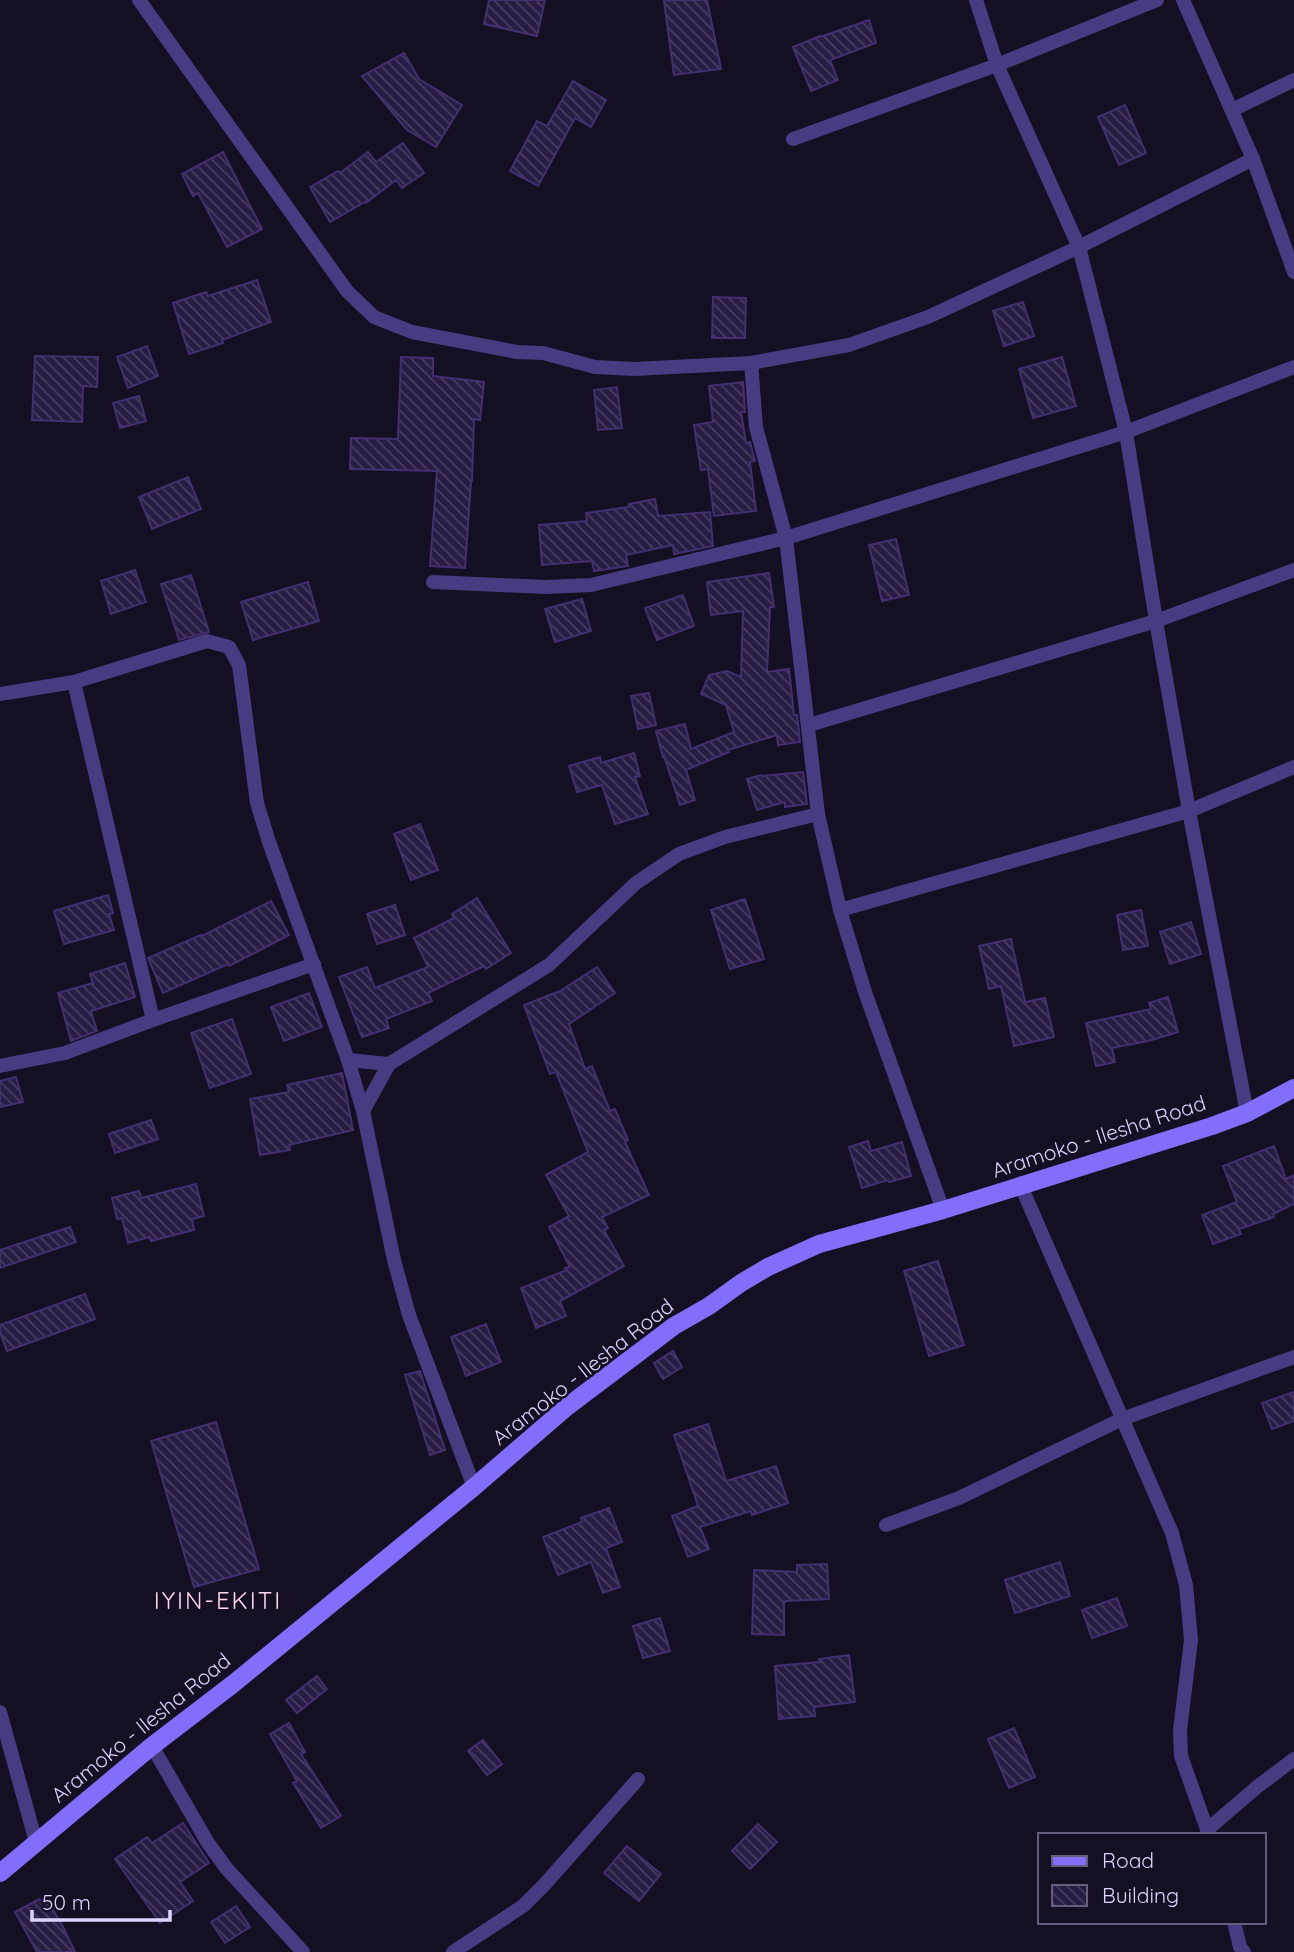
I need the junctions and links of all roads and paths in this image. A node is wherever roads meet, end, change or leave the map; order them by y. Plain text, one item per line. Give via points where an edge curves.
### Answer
1 (139, 0) edge
2 (976, 0) edge
3 (1157, 0) edge
4 (1183, 0) edge
5 (997, 65) junction
6 (1294, 80) edge
7 (1232, 110) junction
8 (793, 139) dead end
9 (1253, 159) junction
10 (1079, 247) junction
11 (1294, 272) edge
12 (751, 363) junction
13 (1294, 367) edge
14 (1126, 432) junction
15 (786, 538) junction
16 (1294, 570) edge
17 (433, 582) dead end
18 (1156, 621) junction
19 (74, 682) junction
20 (0, 694) edge
21 (809, 725) junction
22 (1294, 767) edge
23 (1189, 811) junction
24 (818, 814) junction
25 (840, 910) junction
26 (314, 964) junction
27 (153, 1020) junction
28 (348, 1060) junction
29 (389, 1064) junction
30 (0, 1066) edge
31 (1294, 1088) edge
32 (363, 1111) junction
33 (1247, 1113) junction
34 (1021, 1186) junction
35 (943, 1210) junction
36 (1294, 1357) edge
37 (1122, 1419) junction
38 (474, 1488) junction
39 (886, 1525) dead end
40 (0, 1712) edge
41 (152, 1746) junction
42 (1294, 1759) edge
43 (638, 1779) dead end
44 (1208, 1832) edge
45 (36, 1842) junction
46 (0, 1873) edge
47 (1234, 1924) edge
48 (303, 1952) edge
49 (453, 1952) edge
50 (1244, 1952) edge

1 - 12 street via 347,291 374,317 412,332 595,367
2 - 5 street
3 - 5 street
4 - 7 street
5 - 8 street
5 - 10 street
6 - 7 street
7 - 9 street
9 - 10 street
9 - 11 street
10 - 12 street via 928,317 849,345
10 - 14 street
12 - 15 street via 756,427
13 - 14 street
14 - 15 street
14 - 18 street
15 - 17 street via 591,584 545,587
15 - 21 street
16 - 18 street
18 - 21 street
18 - 23 street
19 - 20 street
19 - 26 street via 207,641 229,647 239,665 257,803
19 - 27 street
21 - 24 street
22 - 23 street
23 - 25 street
23 - 33 street
24 - 25 street
24 - 29 street via 725,837 679,854 636,883 549,964
25 - 35 street
26 - 27 street
26 - 28 street
27 - 30 street via 65,1053
28 - 29 street
28 - 32 street
29 - 32 street
31 - 33 main road, Aramoko - Ilesha Road
32 - 38 street via 409,1315
33 - 34 main road, Aramoko - Ilesha Road
34 - 35 main road, Aramoko - Ilesha Road
34 - 37 street
35 - 38 main road, Aramoko - Ilesha Road via 819,1244 768,1267 674,1326 568,1406
36 - 37 street
37 - 39 street via 959,1498
37 - 44 street via 1172,1533 1186,1585 1191,1640 1181,1756
38 - 41 main road, Aramoko - Ilesha Road
40 - 45 street
41 - 45 main road, Aramoko - Ilesha Road
41 - 48 street via 227,1869
42 - 44 street
43 - 49 street via 523,1906
45 - 46 main road, Aramoko - Ilesha Road
47 - 50 street

